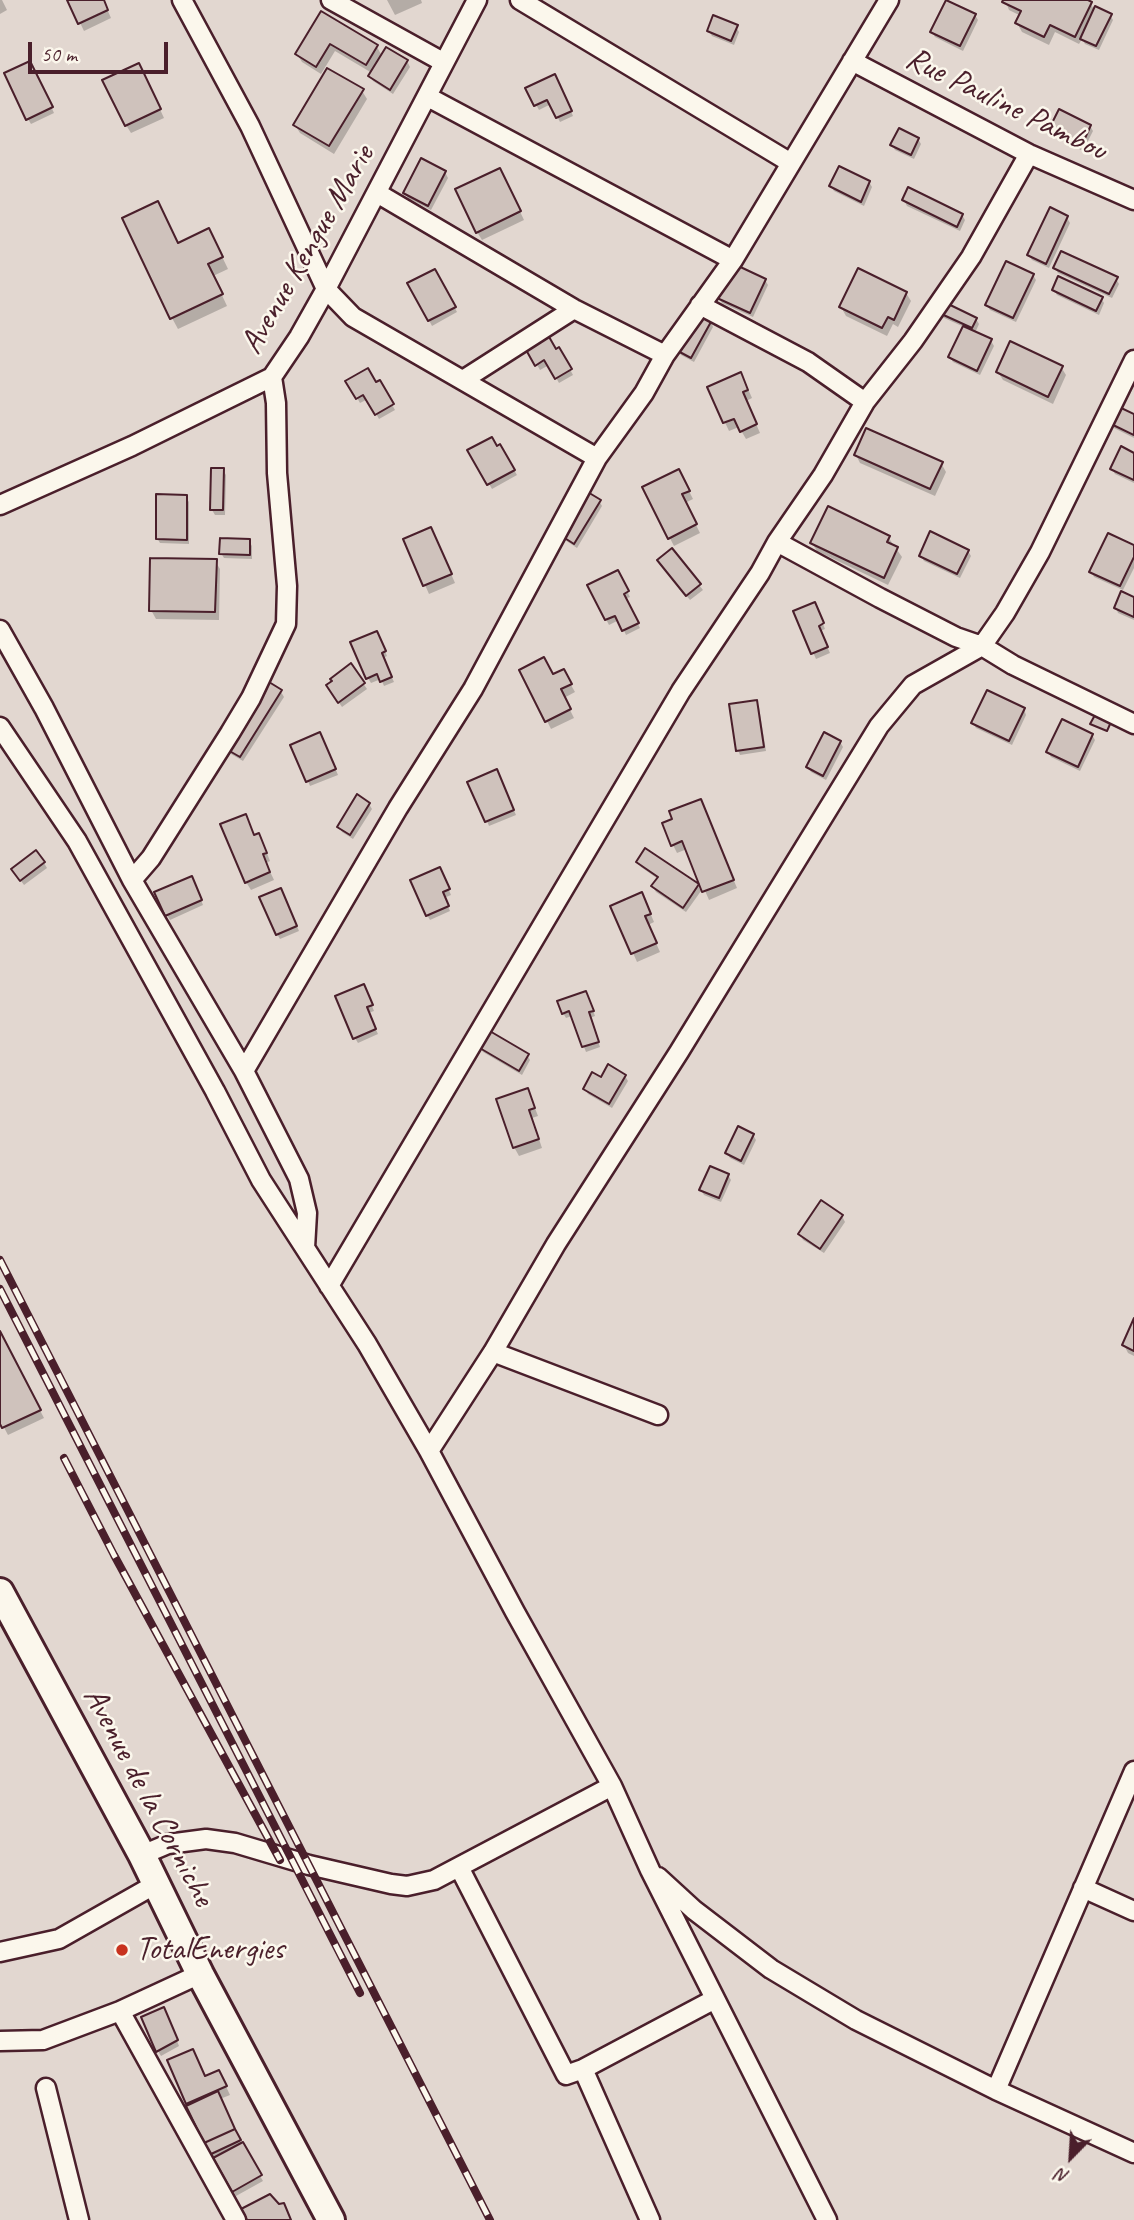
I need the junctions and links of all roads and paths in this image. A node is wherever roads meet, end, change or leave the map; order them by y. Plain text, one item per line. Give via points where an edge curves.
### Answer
1 (182, 0) edge
2 (331, 0) edge
3 (477, 0) edge
4 (520, 0) edge
5 (889, 0) edge
6 (852, 61) junction
7 (443, 62) junction
8 (428, 97) junction
9 (1028, 153) junction
10 (791, 163) junction
11 (377, 193) junction
12 (1134, 201) edge
13 (733, 260) junction
14 (326, 289) junction
15 (700, 305) junction
16 (574, 309) junction
17 (665, 355) junction
18 (1134, 360) edge
19 (272, 377) junction
20 (463, 380) junction
21 (1127, 391) edge
22 (865, 402) junction
23 (597, 458) junction
24 (0, 505) edge
25 (777, 542) junction
26 (0, 630) edge
27 (982, 646) junction
28 (1134, 724) edge
29 (0, 727) edge
30 (132, 880) junction
31 (244, 1071) junction
32 (305, 1248) junction
33 (329, 1286) junction
34 (494, 1352) junction
35 (658, 1415) dead end
36 (429, 1451) junction
37 (0, 1592) edge
38 (1134, 1771) edge
39 (612, 1786) junction
40 (142, 1855) junction
41 (458, 1867) junction
42 (650, 1870) junction
43 (156, 1884) junction
44 (1083, 1888) junction
45 (1134, 1911) edge
46 (0, 1952) edge
47 (200, 1974) junction
48 (715, 1999) junction
49 (120, 2011) junction
50 (0, 2040) edge
51 (583, 2069) junction
52 (46, 2088) dead end
53 (996, 2090) junction
54 (1134, 2152) edge
55 (79, 2220) edge
56 (236, 2220) edge
57 (331, 2220) edge
58 (650, 2220) edge
59 (827, 2220) edge

1 - 14 street via 250,127
2 - 7 street
3 - 7 street, Avenue Kengue Marie
4 - 10 street
5 - 6 street
6 - 9 street, Rue Pauline Pambou
6 - 10 street
7 - 8 street, Avenue Kengue Marie
8 - 11 street, Avenue Kengue Marie
8 - 13 street
9 - 12 street, Rue Pauline Pambou
9 - 22 street via 971,257
10 - 13 street
11 - 14 street, Avenue Kengue Marie
11 - 16 street
13 - 15 street
14 - 19 street, Avenue Kengue Marie
14 - 20 street via 353,317
15 - 17 street
15 - 22 street via 808,362
16 - 17 street
16 - 20 street
17 - 23 street
18 - 21 street
19 - 24 street, Avenue Kengue Marie
19 - 30 street via 286,624 230,733 151,858
20 - 23 street
21 - 27 street via 1040,552
22 - 25 street
23 - 31 street via 473,689
25 - 27 street via 956,637
25 - 33 street via 681,691
26 - 30 street
27 - 28 street
27 - 34 street via 913,685 879,726 556,1244
29 - 32 street via 77,841 261,1180
30 - 31 street
31 - 32 street via 299,1180 307,1213
32 - 33 street
33 - 36 street
34 - 35 street
34 - 36 street
36 - 39 street
37 - 40 street, Avenue de la Corniche
38 - 44 street
39 - 41 street
39 - 42 street
40 - 41 street via 168,1844 206,1839 407,1886 434,1880
40 - 43 street, Avenue de la Corniche
41 - 51 street via 563,2073
42 - 48 street
42 - 53 street via 771,1969 856,2020
43 - 46 street via 59,1938
43 - 47 street, Avenue de la Corniche
44 - 45 street
44 - 53 street
47 - 49 street
47 - 57 street, Avenue de la Corniche
48 - 51 street
48 - 59 street
49 - 50 street via 43,2040
49 - 56 street
51 - 58 street
52 - 55 street
53 - 54 street

